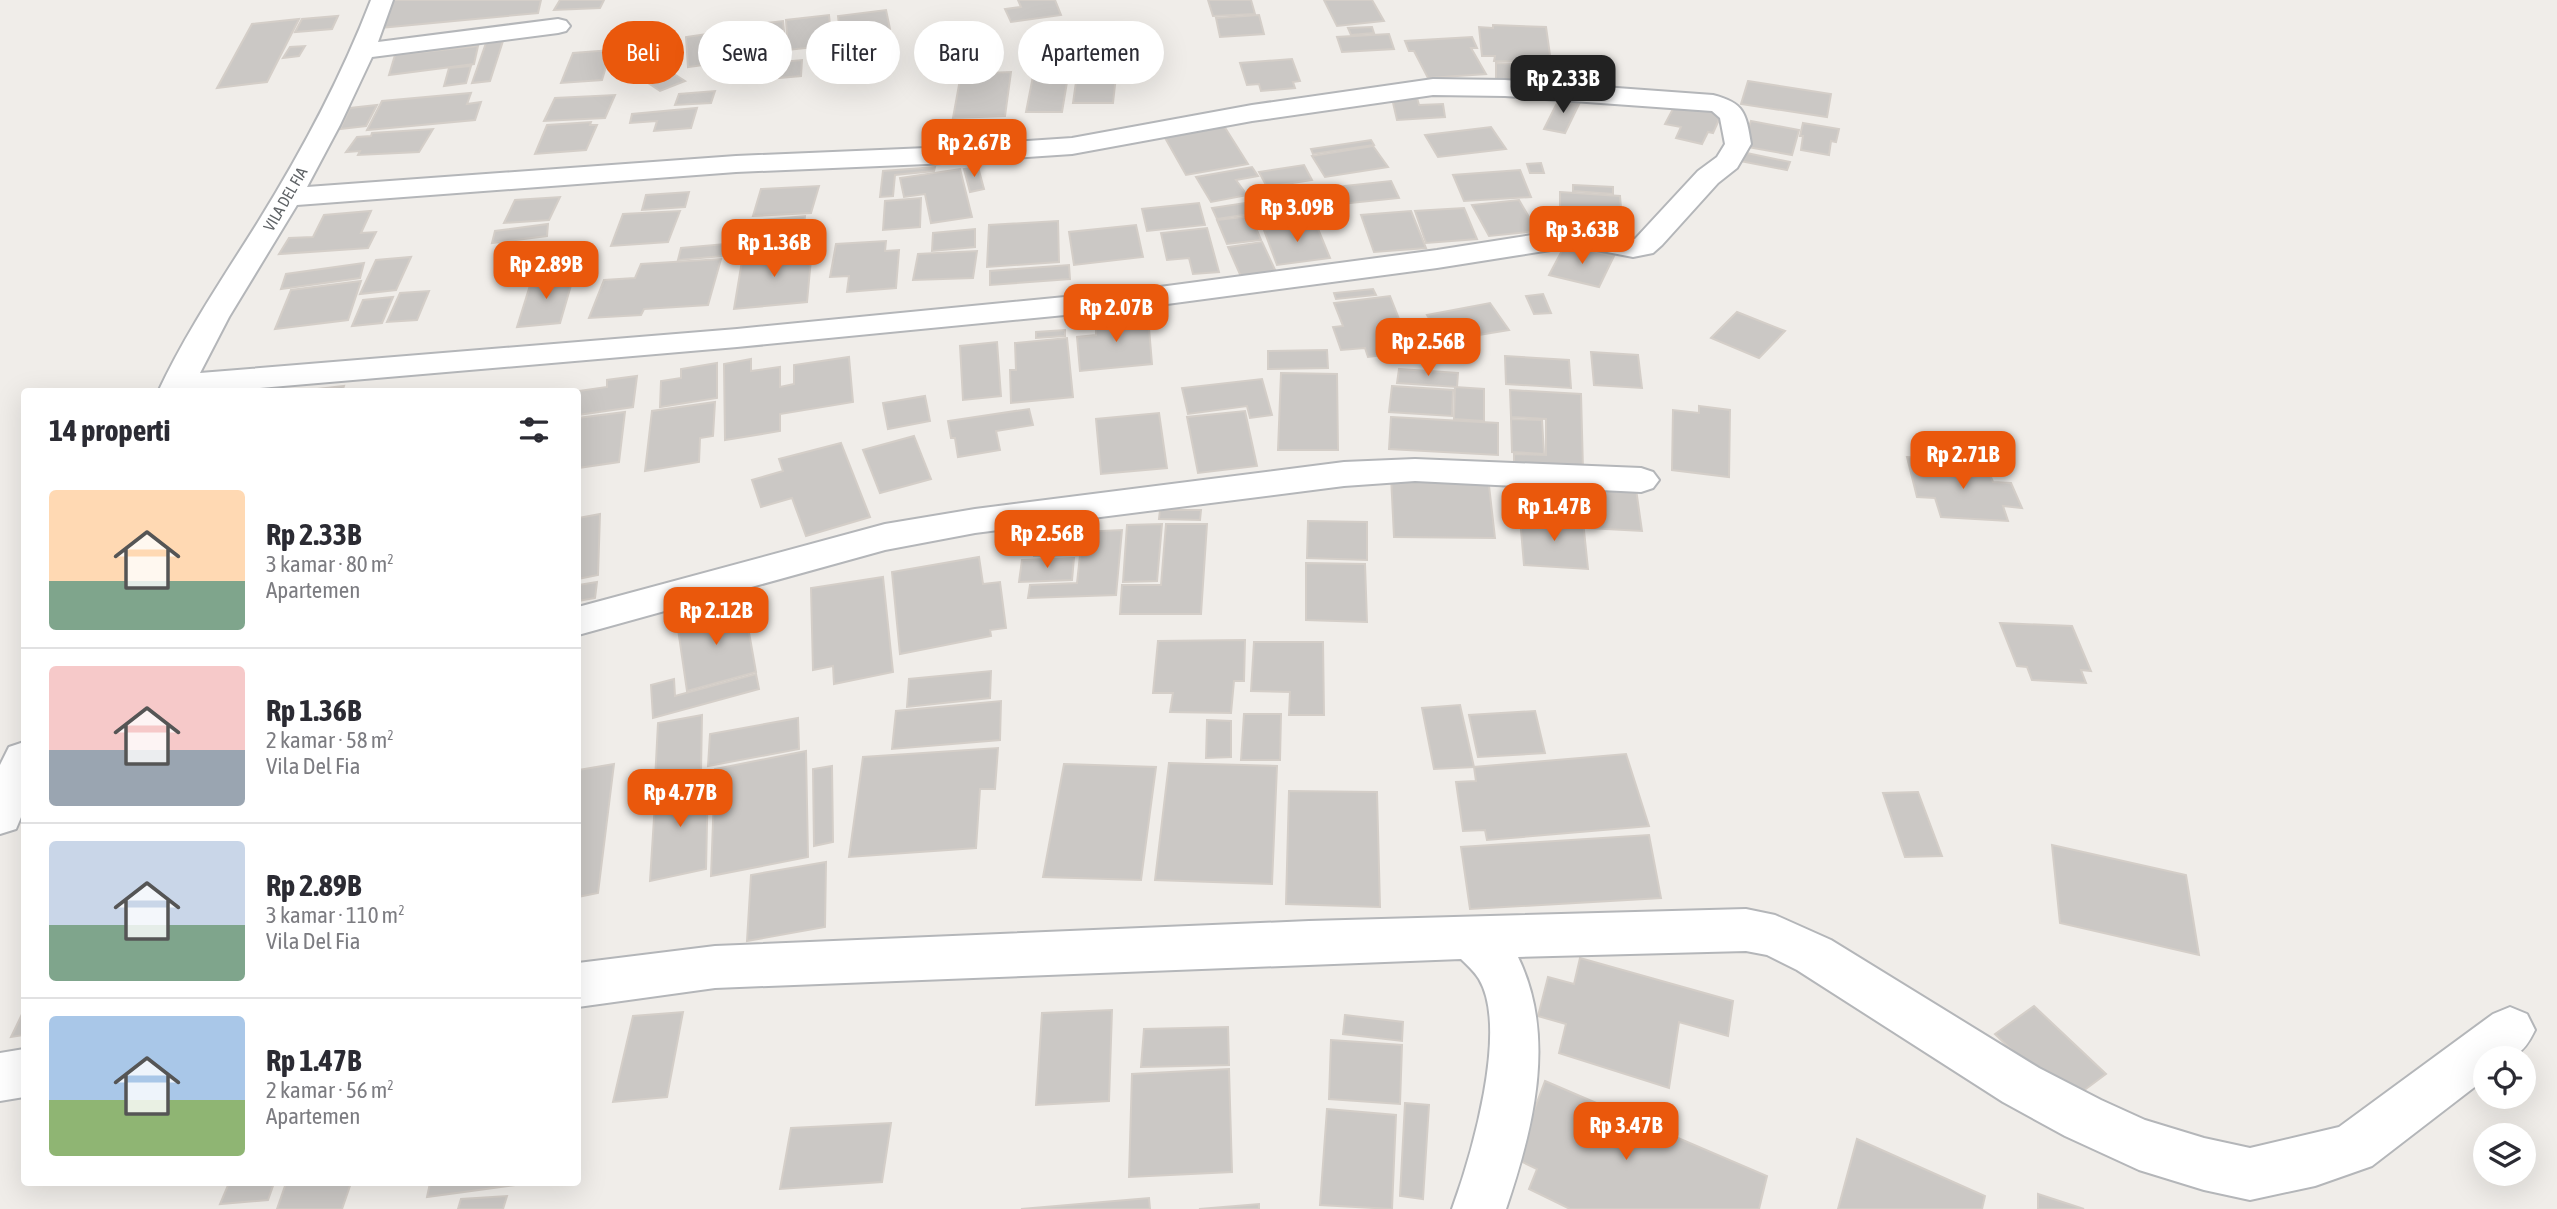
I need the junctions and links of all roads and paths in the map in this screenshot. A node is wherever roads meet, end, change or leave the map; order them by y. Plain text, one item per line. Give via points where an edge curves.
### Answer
1 (382, 0) edge
2 (558, 26) dead end
3 (365, 51) junction
4 (288, 197) junction
5 (178, 388) edge
6 (188, 388) edge
7 (1641, 480) dead end
8 (581, 620) edge
9 (21, 766) edge
10 (0, 816) edge
11 (1472, 938) junction
12 (581, 985) edge
13 (2510, 1030) dead end
14 (21, 1074) edge
15 (0, 1077) edge
16 (1479, 1209) edge

1 - 3 street, VILA DEL FIA
2 - 3 street
3 - 4 street, VILA DEL FIA
4 - 5 street, VILA DEL FIA via 225,296
4 - 6 street via 736,164 1072,146 1252,113 1433,87 1722,104 1732,112 1738,144 1727,162 1643,247 1576,237 1138,299
7 - 8 street via 1404,470 975,520 885,537
9 - 10 street
11 - 12 street via 715,967
11 - 13 street via 1714,929 1775,936 2083,1118 2139,1144 2250,1174 2353,1148
11 - 16 street via 1503,974 1513,1021 1511,1089 1498,1157
14 - 15 street

